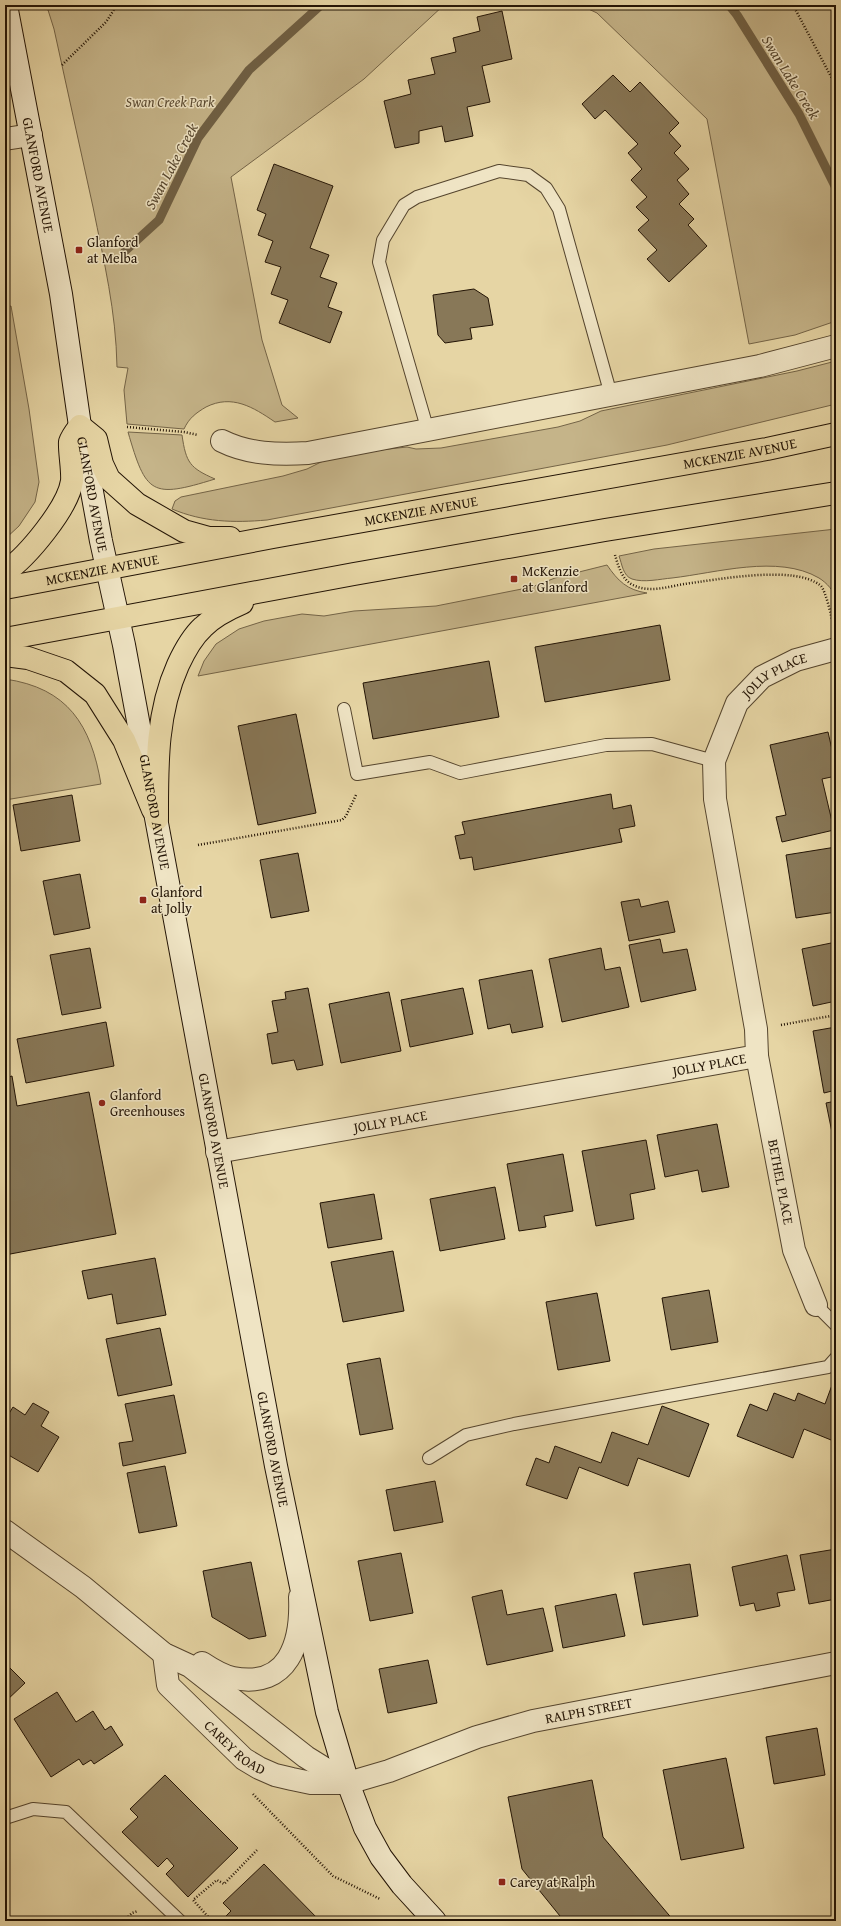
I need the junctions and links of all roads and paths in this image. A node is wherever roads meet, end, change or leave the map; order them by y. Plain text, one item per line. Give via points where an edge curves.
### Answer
1 (6, 5) edge
2 (117, 5) edge
3 (793, 5) edge
4 (62, 65) dead end
5 (836, 86) edge
6 (31, 135) junction
7 (5, 139) edge
8 (836, 346) edge
9 (611, 395) junction
10 (80, 426) junction
11 (127, 427) dead end
12 (428, 431) junction
13 (836, 434) edge
14 (222, 441) joint
15 (836, 493) edge
16 (273, 537) junction
17 (614, 554) dead end
18 (108, 569) junction
19 (5, 572) edge
20 (5, 588) edge
21 (271, 590) junction
22 (118, 619) junction
23 (834, 628) dead end
24 (5, 639) edge
25 (836, 649) edge
26 (5, 655) edge
27 (344, 709) dead end
28 (714, 761) junction
29 (356, 774) junction
30 (157, 819) junction
31 (198, 845) dead end
32 (836, 1014) edge
33 (756, 1029) junction
34 (757, 1056) junction
35 (217, 1152) junction
36 (816, 1305) joint
37 (836, 1326) edge
38 (836, 1358) edge
39 (429, 1458) dead end
40 (5, 1531) edge
41 (299, 1579) junction
42 (164, 1654) junction
43 (836, 1663) edge
44 (244, 1759) junction
45 (348, 1783) junction
46 (5, 1818) edge
47 (258, 1849) dead end
48 (419, 1903) junction
49 (180, 1921) edge
50 (210, 1921) edge
51 (435, 1921) edge

1 - 6 street, GLANFORD AVENUE
2 - 4 path via 106,22
3 - 5 path
6 - 7 street
6 - 10 street, GLANFORD AVENUE via 61,294
8 - 9 street via 760,366
9 - 12 street
9 - 12 lane via 559,209 546,188 528,175 499,171 417,197 404,206 383,240 379,262
10 - 16 main road via 96,439 102,464 109,479 137,504 152,513 184,531 209,538
10 - 18 street, GLANFORD AVENUE
10 - 19 main road via 70,442 72,481 62,506 28,552
11 - 14 path via 184,432
12 - 14 street via 292,454 238,449
13 - 16 main road, MCKENZIE AVENUE via 751,452
15 - 21 main road via 598,531
16 - 18 main road, MCKENZIE AVENUE
17 - 23 path via 621,574 632,585 651,589 739,576 797,575 811,579 822,588
18 - 20 main road, MCKENZIE AVENUE
18 - 22 street, GLANFORD AVENUE
21 - 22 main road
21 - 30 main road via 216,616 202,627 184,652 163,707 157,758
22 - 24 main road
22 - 30 street, GLANFORD AVENUE
25 - 28 street, JOLLY PLACE via 796,660 762,677 737,703
26 - 30 main road via 28,658 66,671 96,694 124,740
27 - 29 lane
28 - 29 lane via 652,744 614,745 460,772 430,762
28 - 33 street, JOLLY PLACE via 715,799
29 - 31 path via 359,788 342,820
30 - 35 street, GLANFORD AVENUE
32 - 33 path
33 - 34 street, JOLLY PLACE
34 - 35 street, JOLLY PLACE
34 - 36 street, BETHEL PLACE via 794,1250
35 - 41 street, GLANFORD AVENUE
36 - 37 lane
38 - 39 lane via 828,1367 466,1434
40 - 42 street via 83,1587
41 - 42 street via 300,1603 295,1644 286,1664 278,1672 266,1677 232,1678 194,1659
41 - 45 street, GLANFORD AVENUE via 327,1712
42 - 44 street, CAREY ROAD via 168,1685
42 - 45 street via 190,1666 306,1757
43 - 45 street, RALPH STREET via 533,1721 477,1737 388,1771
44 - 45 street, CAREY ROAD via 275,1775 292,1779 311,1783
44 - 48 path via 254,1796 333,1876 358,1887 376,1899
45 - 48 street via 365,1828 381,1857
46 - 49 lane via 33,1809 66,1812
47 - 50 path via 224,1884 217,1880 193,1900
48 - 51 street

